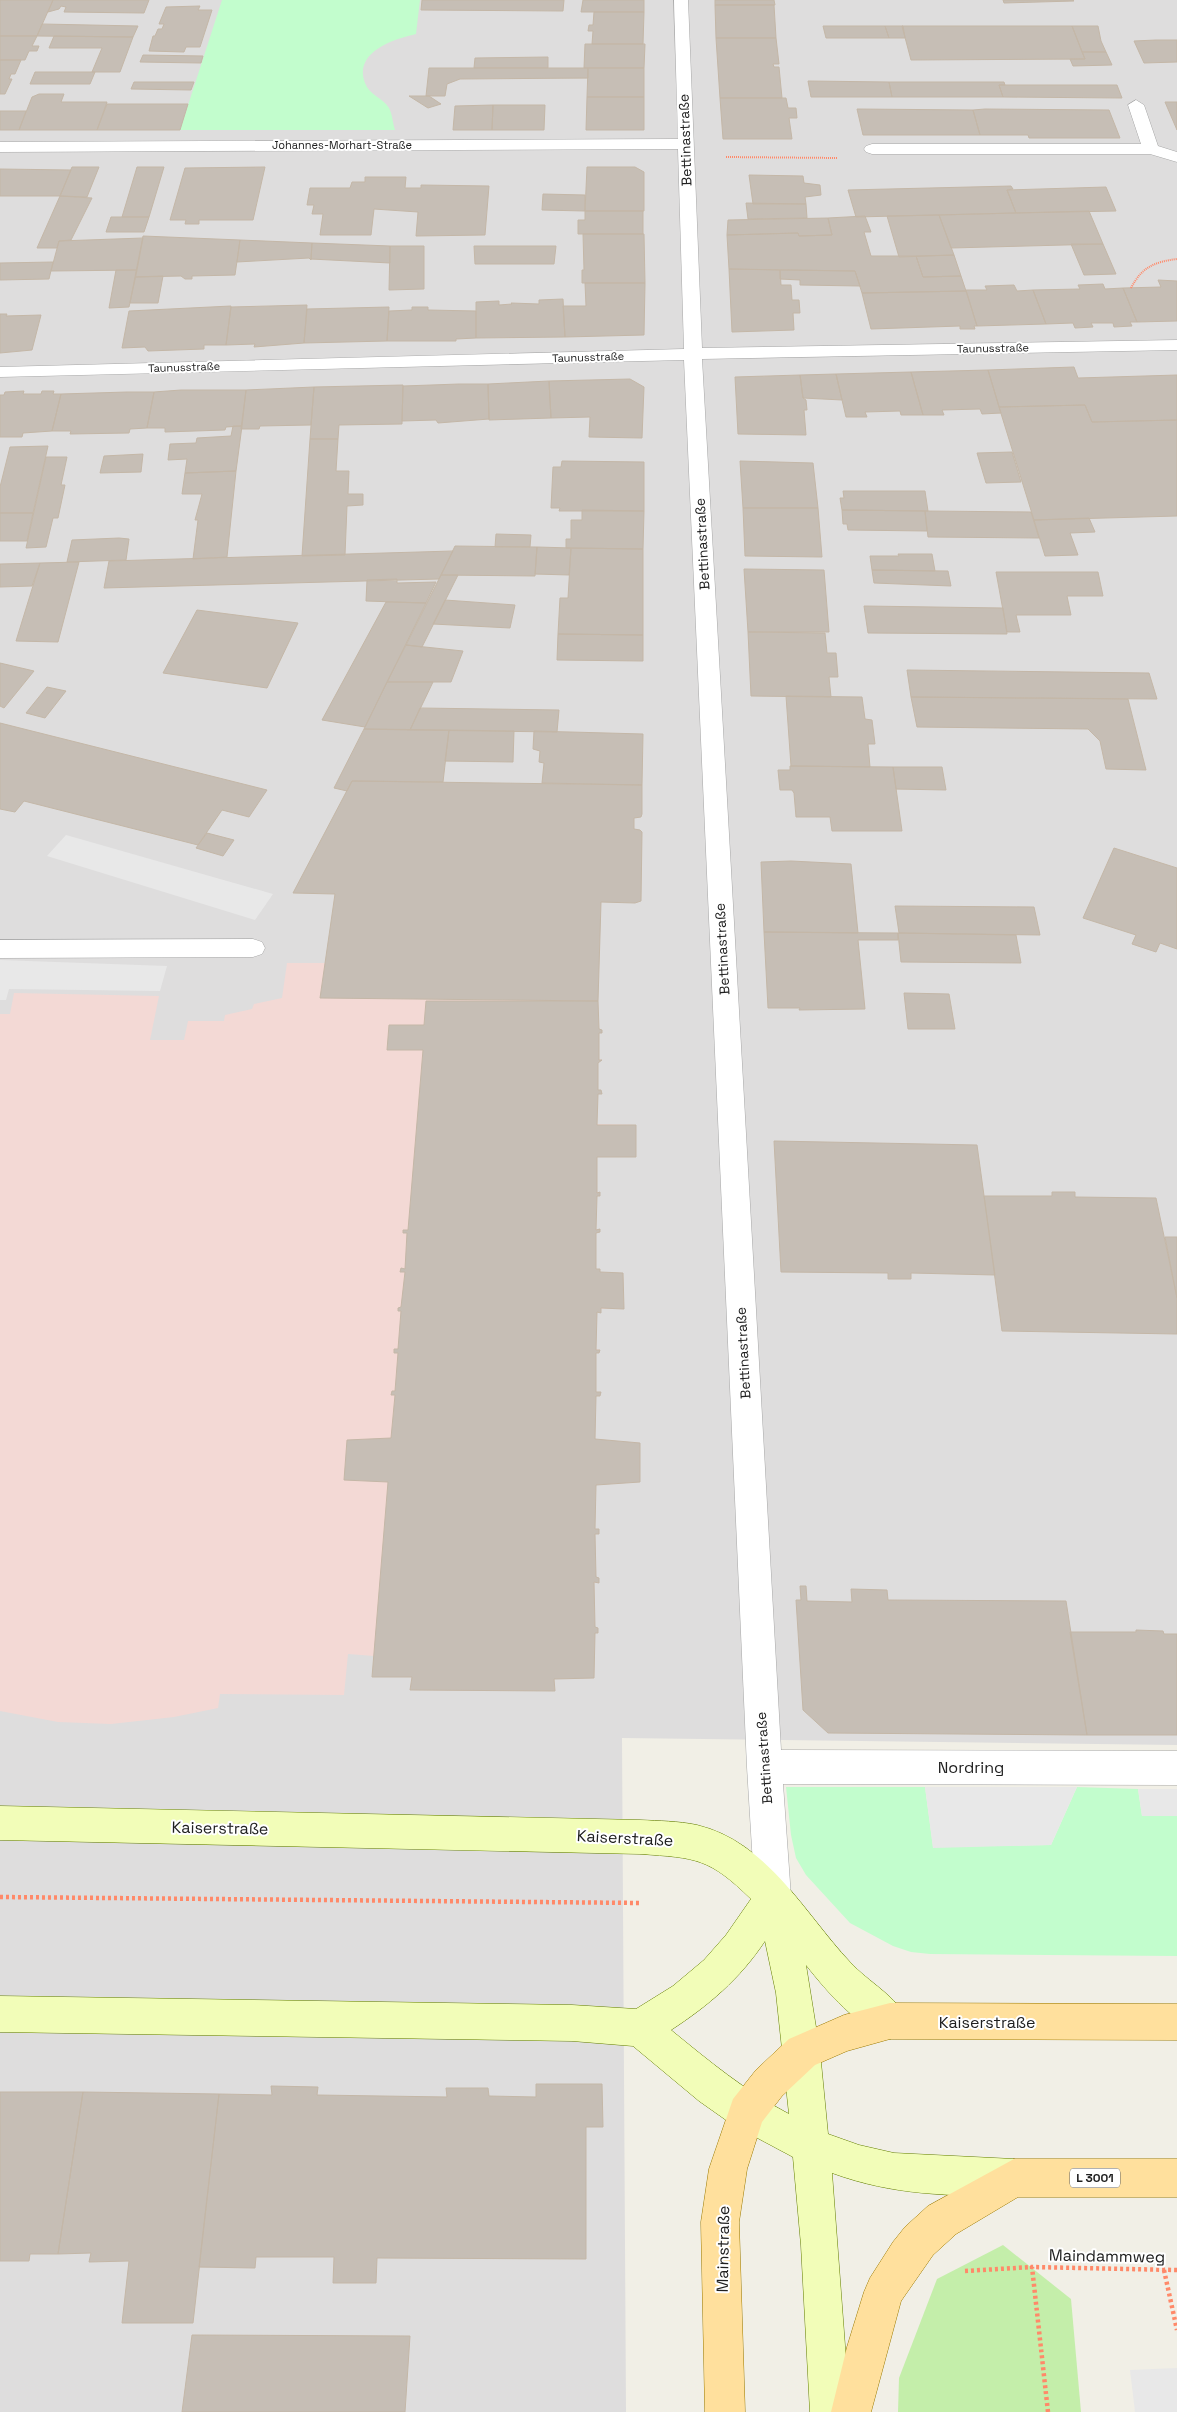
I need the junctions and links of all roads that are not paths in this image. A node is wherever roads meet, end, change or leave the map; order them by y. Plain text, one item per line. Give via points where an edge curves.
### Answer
1 (681, 0) edge
2 (1136, 105) dead end
3 (0, 147) edge
4 (1151, 149) junction
5 (685, 150) junction
6 (872, 150) road end
7 (1177, 157) edge
8 (1177, 345) edge
9 (692, 354) junction
10 (0, 372) edge
11 (253, 948) dead end
12 (0, 949) edge
13 (764, 1767) junction
14 (1177, 1768) edge
15 (0, 1823) edge
16 (773, 1897) junction
17 (0, 2014) edge
18 (890, 2021) junction
19 (1177, 2022) edge
20 (640, 2028) junction
21 (802, 2052) junction
22 (746, 2112) junction
23 (810, 2146) junction
24 (1014, 2178) junction
25 (1177, 2178) edge
26 (726, 2412) edge
27 (830, 2412) edge
28 (851, 2412) edge

1 - 5 street, Bettinastraße
2 - 4 street
3 - 5 street, Johannes-Morhart-Straße
4 - 6 street
4 - 7 street
5 - 9 street, Bettinastraße
8 - 9 street, Taunusstraße
9 - 10 street, Taunusstraße
9 - 13 street, Bettinastraße
11 - 12 street
13 - 14 street, Nordring
13 - 16 street, Bettinastraße
15 - 16 main road, Kaiserstraße via 640,1837 685,1841 714,1848 731,1858
16 - 18 main road, Kaiserstraße via 839,1976
16 - 20 main road via 727,1962 707,1982 673,2009
16 - 21 main road via 794,1993
17 - 20 main road via 572,2023
18 - 19 main road, Kaiserstraße
18 - 21 main road, Mainstraße via 844,2033
20 - 22 main road, L 3001
21 - 22 main road, Mainstraße via 769,2083
21 - 23 main road
22 - 23 main road, L 3001
22 - 26 main road, Mainstraße via 728,2170 720,2222
23 - 24 main road, L 3001 via 859,2164 894,2172
23 - 27 main road via 820,2245
24 - 25 main road, L 3001
24 - 28 main road via 942,2220 907,2256 884,2292

